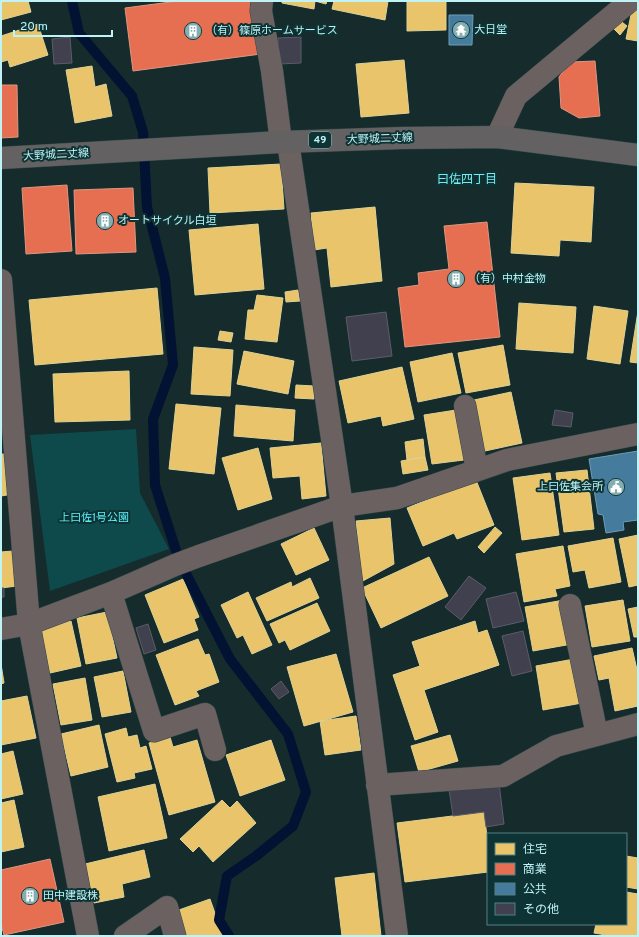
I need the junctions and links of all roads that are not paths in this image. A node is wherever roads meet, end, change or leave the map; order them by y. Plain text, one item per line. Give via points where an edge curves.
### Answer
1 (262, 1) edge
2 (630, 1) edge
3 (497, 137) junction
4 (284, 142) junction
5 (638, 154) edge
6 (1, 158) edge
7 (1, 280) edge
8 (465, 406) dead end
9 (638, 434) edge
10 (477, 470) junction
11 (342, 506) junction
12 (110, 593) junction
13 (570, 605) dead end
14 (29, 624) junction
15 (1, 629) edge
16 (638, 724) edge
17 (597, 735) junction
18 (215, 750) dead end
19 (378, 785) junction
20 (88, 936) edge
21 (125, 936) edge
22 (175, 936) edge
23 (397, 936) edge

1 - 4 street via 261,11
2 - 3 street via 516,96
3 - 4 main road, 大野城二丈線 / 49
3 - 5 main road, 大野城二丈線 / 49
4 - 6 main road, 大野城二丈線 / 49
4 - 11 street
7 - 14 street
8 - 10 street
9 - 10 street via 507,460
10 - 11 street via 397,498
11 - 12 street via 199,556
11 - 19 street
12 - 14 street
12 - 18 street via 154,731 205,714
13 - 17 street
14 - 15 street
14 - 20 street
16 - 17 street
17 - 19 street via 556,746 503,776
19 - 23 street
21 - 22 street via 167,907

